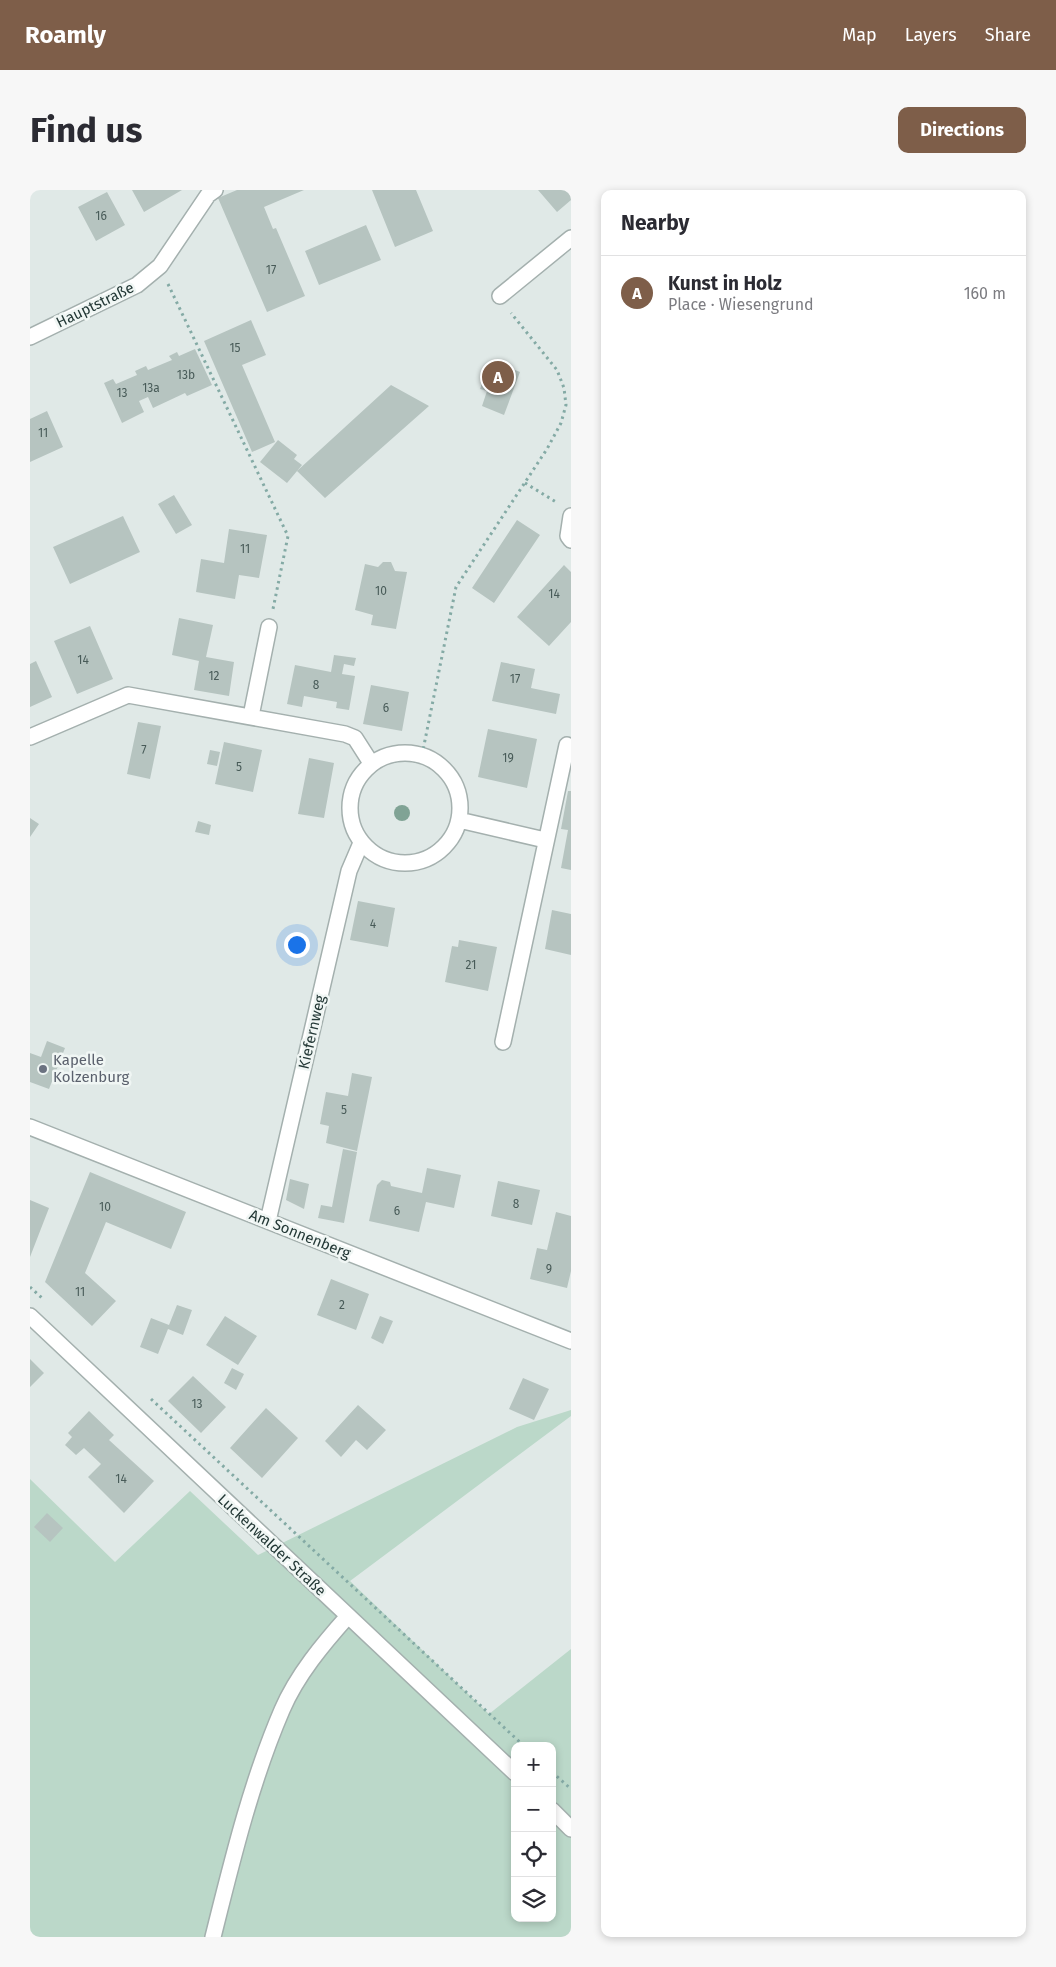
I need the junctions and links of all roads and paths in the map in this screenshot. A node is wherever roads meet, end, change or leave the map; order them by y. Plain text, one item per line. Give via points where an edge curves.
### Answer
1 (212, 193) edge
2 (571, 238) edge
3 (160, 266) junction
4 (500, 296) joint
5 (30, 338) edge
6 (525, 483) junction
7 (567, 511) edge
8 (571, 540) edge
9 (269, 627) joint
10 (251, 716) junction
11 (30, 736) edge
12 (567, 745) dead end
13 (422, 755) junction
14 (371, 763) junction
15 (459, 820) junction
16 (545, 840) junction
17 (361, 843) junction
18 (502, 1042) dead end
19 (30, 1127) edge
20 (268, 1222) junction
21 (30, 1287) edge
22 (44, 1300) dead end
23 (30, 1316) edge
24 (571, 1341) edge
25 (150, 1399) dead end
26 (348, 1616) junction
27 (520, 1742) edge
28 (511, 1769) edge
29 (556, 1776) edge
30 (571, 1789) edge
31 (556, 1814) edge
32 (571, 1829) edge
33 (213, 1937) edge

1 - 3 street, Hauptstraße
2 - 4 street
3 - 5 street, Hauptstraße via 137,285
3 - 9 path via 288,536
4 - 6 path via 557,370 564,388 566,405 561,423
6 - 7 path
6 - 13 path via 456,587
7 - 8 street
9 - 10 street
10 - 11 street via 128,695
10 - 14 street via 355,738
12 - 16 street
13 - 14 street via 399,752
13 - 15 street via 450,776 459,796
14 - 17 street via 351,790 349,819
15 - 16 street
15 - 17 street via 450,842 431,858 411,864 379,858
16 - 18 street
17 - 20 street, Kiefernweg via 349,871
19 - 20 street, Am Sonnenberg
20 - 24 street, Am Sonnenberg
21 - 22 path
23 - 26 street, Luckenwalder Straße
25 - 27 path
26 - 28 street, Luckenwalder Straße
26 - 33 street via 318,1651 283,1708 254,1786
29 - 30 path
31 - 32 street

